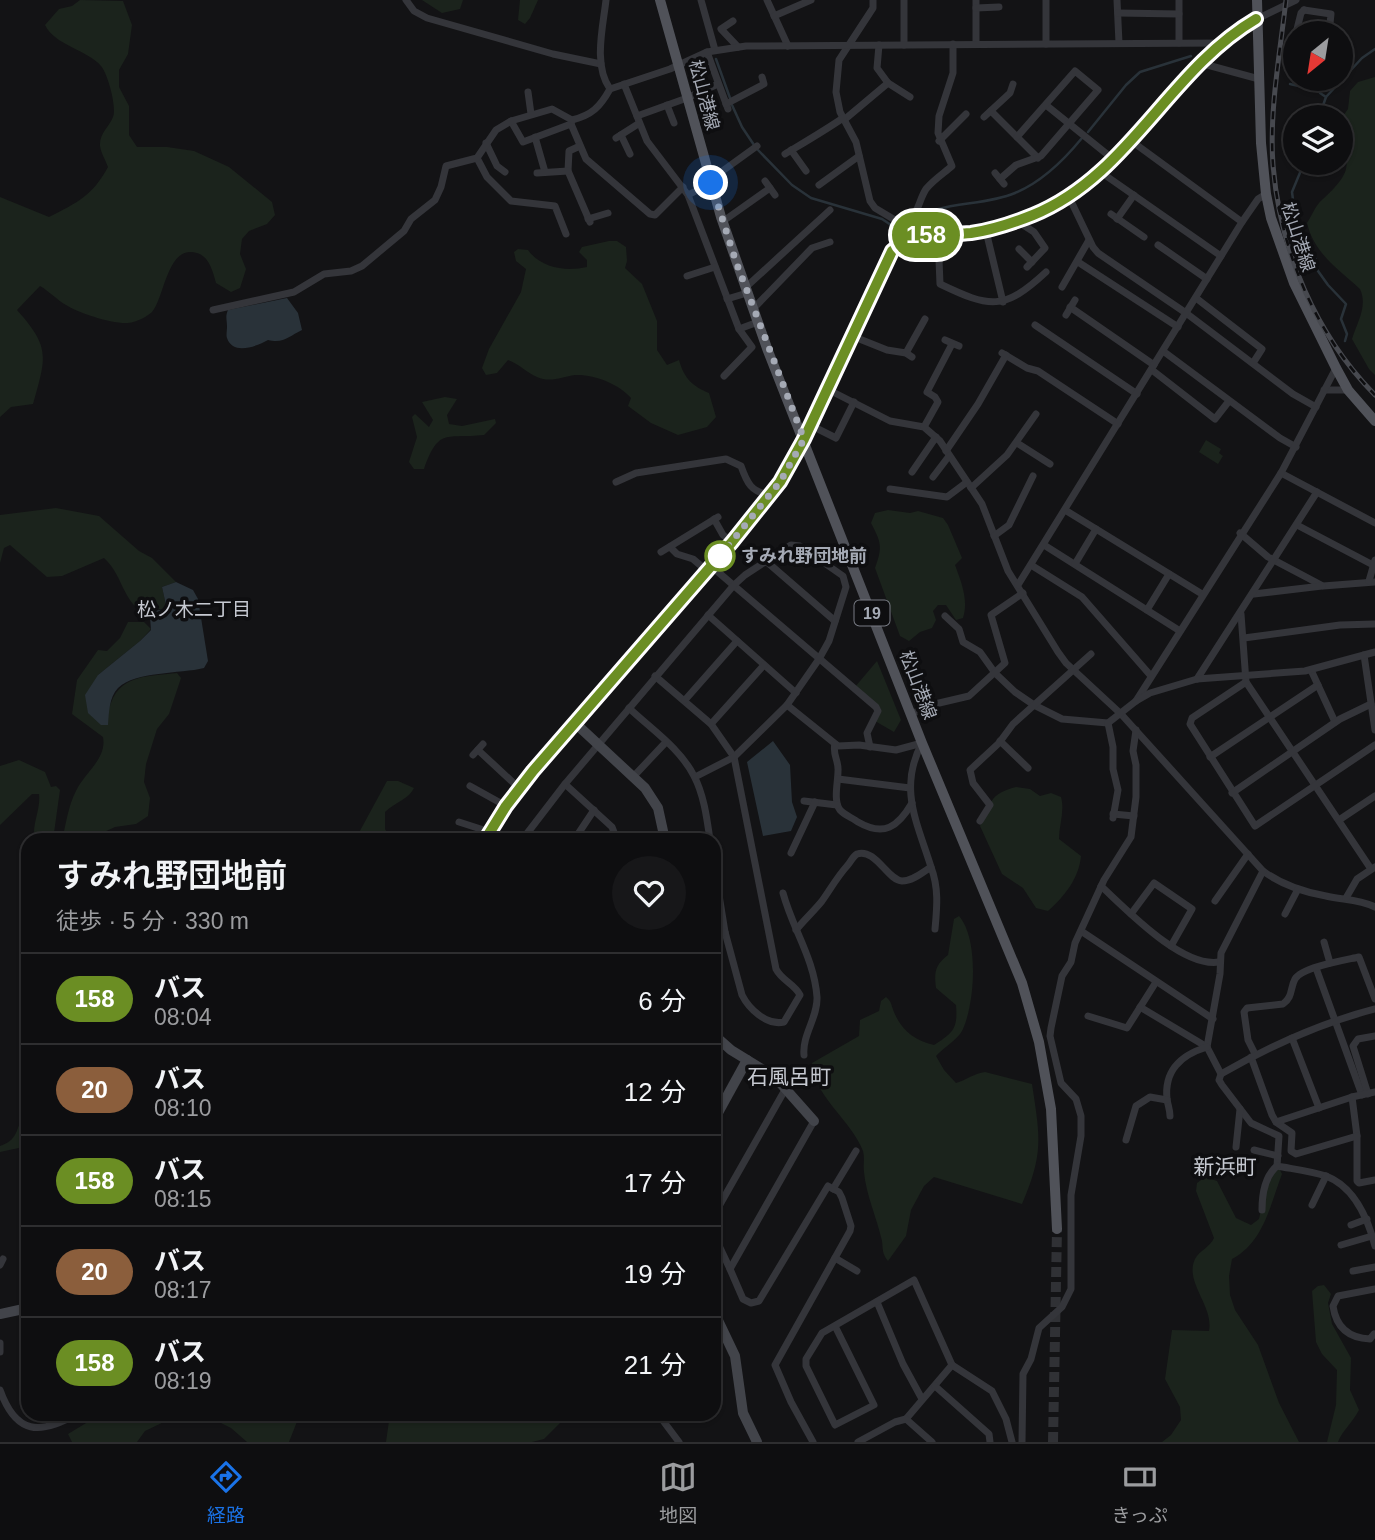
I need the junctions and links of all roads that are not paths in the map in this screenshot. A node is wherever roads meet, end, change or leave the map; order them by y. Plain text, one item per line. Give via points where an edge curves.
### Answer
1 (406, 0) edge
2 (606, 0) edge
3 (660, 0) edge
4 (701, 0) edge
5 (767, 0) edge
6 (811, 0) edge
7 (873, 0) edge
8 (904, 0) edge
9 (1046, 0) edge
10 (1117, 0) edge
11 (1179, 0) edge
12 (1257, 0) edge
13 (1298, 0) edge
14 (976, 4) edge
15 (999, 7) dead end
16 (1304, 9) junction
17 (1118, 13) junction
18 (1179, 14) junction
19 (774, 16) junction
20 (1256, 19) junction
21 (733, 21) dead end
22 (1298, 21) edge
23 (1330, 21) edge
24 (1119, 43) junction
25 (1179, 43) junction
26 (1221, 43) junction
27 (953, 44) junction
28 (976, 44) junction
29 (1046, 44) junction
30 (879, 45) junction
31 (904, 45) junction
32 (788, 46) junction
33 (848, 46) junction
34 (738, 47) junction
35 (711, 51) junction
36 (1200, 62) junction
37 (601, 64) junction
38 (678, 65) junction
39 (762, 77) dead end
40 (1259, 79) junction
41 (888, 83) junction
42 (624, 84) junction
43 (718, 84) junction
44 (1013, 84) dead end
45 (610, 89) junction
46 (528, 92) dead end
47 (910, 97) dead end
48 (687, 98) junction
49 (667, 105) junction
50 (1046, 106) junction
51 (991, 111) junction
52 (531, 114) junction
53 (965, 114) dead end
54 (984, 117) dead end
55 (844, 119) junction
56 (638, 120) junction
57 (511, 121) junction
58 (571, 122) junction
59 (674, 123) dead end
60 (1070, 125) junction
61 (1017, 137) junction
62 (535, 138) junction
63 (939, 141) junction
64 (1130, 141) junction
65 (486, 143) junction
66 (580, 146) junction
67 (757, 146) dead end
68 (630, 153) dead end
69 (859, 156) junction
70 (477, 158) junction
71 (1038, 158) junction
72 (1114, 159) junction
73 (568, 171) junction
74 (806, 171) dead end
75 (506, 172) dead end
76 (722, 172) junction
77 (1102, 173) junction
78 (1000, 179) dead end
79 (728, 180) dead end
80 (710, 181) junction
81 (819, 182) dead end
82 (683, 187) junction
83 (770, 188) dead end
84 (1266, 194) junction
85 (688, 195) junction
86 (1133, 195) junction
87 (1069, 197) junction
88 (830, 210) dead end
89 (608, 213) dead end
90 (1017, 221) junction
91 (722, 222) junction
92 (1242, 222) junction
93 (900, 223) junction
94 (986, 231) junction
95 (566, 234) dead end
96 (939, 235) junction
97 (1138, 237) dead end
98 (1089, 240) junction
99 (904, 241) junction
100 (830, 242) dead end
101 (1158, 245) dead end
102 (1019, 249) dead end
103 (1221, 256) junction
104 (1077, 262) junction
105 (715, 267) junction
106 (1046, 272) dead end
107 (687, 276) dead end
108 (1208, 279) junction
109 (1062, 287) dead end
110 (746, 290) junction
111 (1196, 298) junction
112 (727, 299) junction
113 (1003, 302) junction
114 (753, 309) junction
115 (213, 310) dead end
116 (1186, 313) junction
117 (1066, 315) dead end
118 (758, 322) junction
119 (921, 322) dead end
120 (1035, 325) dead end
121 (1178, 327) junction
122 (739, 329) junction
123 (852, 336) junction
124 (952, 343) dead end
125 (1163, 351) junction
126 (1253, 363) junction
127 (1153, 367) junction
128 (1336, 368) junction
129 (724, 376) dead end
130 (827, 389) junction
131 (1324, 390) junction
132 (1348, 390) junction
133 (1137, 394) junction
134 (1229, 401) junction
135 (854, 402) junction
136 (1316, 407) junction
137 (1036, 414) dead end
138 (1375, 421) edge
139 (1118, 424) junction
140 (810, 425) junction
141 (924, 427) junction
142 (936, 437) junction
143 (804, 439) junction
144 (1017, 443) junction
145 (1296, 447) junction
146 (948, 453) junction
147 (1050, 464) dead end
148 (912, 472) dead end
149 (1281, 473) junction
150 (1033, 476) dead end
151 (933, 477) dead end
152 (616, 482) dead end
153 (969, 485) junction
154 (890, 489) dead end
155 (1317, 492) junction
156 (770, 495) junction
157 (1065, 510) junction
158 (1375, 523) edge
159 (1297, 524) junction
160 (1096, 529) junction
161 (1240, 533) junction
162 (994, 536) junction
163 (732, 542) junction
164 (1044, 545) junction
165 (670, 547) junction
166 (661, 552) dead end
167 (1275, 560) junction
168 (767, 562) junction
169 (1374, 563) edge
170 (1031, 565) junction
171 (1075, 565) junction
172 (709, 568) junction
173 (1169, 574) junction
174 (1373, 582) edge
175 (734, 585) junction
176 (1018, 585) junction
177 (1323, 586) junction
178 (1375, 590) edge
179 (1023, 593) junction
180 (1202, 594) junction
181 (1254, 594) junction
182 (1147, 610) junction
183 (1241, 614) junction
184 (708, 615) junction
185 (945, 616) dead end
186 (835, 621) junction
187 (1375, 624) edge
188 (1180, 631) junction
189 (1244, 638) junction
190 (737, 641) junction
191 (1375, 652) edge
192 (1091, 654) dead end
193 (1364, 655) junction
194 (819, 659) junction
195 (764, 665) junction
196 (1073, 669) junction
197 (1311, 670) junction
198 (995, 673) junction
199 (655, 676) junction
200 (1151, 676) junction
201 (1197, 679) junction
202 (1245, 679) junction
203 (1318, 685) junction
204 (796, 693) junction
205 (685, 700) junction
206 (1136, 701) junction
207 (1371, 704) junction
208 (787, 705) junction
209 (1034, 705) junction
210 (629, 708) junction
211 (911, 714) junction
212 (1121, 714) junction
213 (1270, 716) junction
214 (574, 722) junction
215 (1335, 722) junction
216 (1108, 723) junction
217 (711, 724) junction
218 (1136, 730) junction
219 (1375, 730) edge
220 (1000, 741) junction
221 (666, 742) junction
222 (922, 743) junction
223 (835, 744) junction
224 (598, 745) junction
225 (1375, 746) edge
226 (870, 747) junction
227 (478, 750) dead end
228 (1293, 750) junction
229 (734, 757) junction
230 (1210, 757) junction
231 (1028, 768) dead end
232 (633, 777) junction
233 (695, 777) junction
234 (838, 779) junction
235 (565, 784) junction
236 (1316, 785) junction
237 (470, 786) dead end
238 (519, 788) junction
239 (910, 788) junction
240 (1232, 793) junction
241 (1375, 796) edge
242 (804, 800) dead end
243 (815, 802) junction
244 (912, 803) junction
245 (837, 805) junction
246 (506, 806) junction
247 (594, 810) junction
248 (1134, 816) junction
249 (1339, 820) junction
250 (980, 821) dead end
251 (459, 822) dead end
252 (482, 833) edge
253 (490, 833) edge
254 (527, 833) edge
255 (579, 833) edge
256 (614, 833) edge
257 (663, 833) edge
258 (709, 833) edge
259 (791, 853) dead end
260 (1248, 854) junction
261 (931, 867) junction
262 (1373, 868) edge
263 (1264, 871) junction
264 (1101, 886) junction
265 (1298, 888) junction
266 (783, 893) dead end
267 (1346, 898) junction
268 (1215, 901) dead end
269 (721, 907) edge
270 (1375, 907) edge
271 (1131, 914) junction
272 (1285, 914) dead end
273 (935, 929) dead end
274 (796, 930) junction
275 (1081, 931) junction
276 (725, 932) junction
277 (721, 933) edge
278 (1324, 942) dead end
279 (1171, 946) junction
280 (1219, 962) junction
281 (1330, 963) junction
282 (1315, 968) junction
283 (1156, 982) junction
284 (1375, 999) edge
285 (1140, 1007) junction
286 (1375, 1009) edge
287 (1088, 1016) dead end
288 (1213, 1019) junction
289 (1335, 1019) junction
290 (1375, 1036) edge
291 (1292, 1038) junction
292 (721, 1041) edge
293 (1207, 1047) junction
294 (804, 1055) dead end
295 (1253, 1056) junction
296 (747, 1060) junction
297 (1221, 1074) junction
298 (786, 1088) junction
299 (1368, 1094) edge
300 (1352, 1097) junction
301 (1167, 1100) junction
302 (721, 1107) edge
303 (1319, 1108) junction
304 (1240, 1109) junction
305 (1170, 1116) dead end
306 (814, 1121) joint
307 (1276, 1122) junction
308 (1357, 1136) junction
309 (1126, 1140) dead end
310 (1236, 1147) dead end
311 (1254, 1150) dead end
312 (856, 1152) dead end
313 (1278, 1156) junction
314 (1277, 1166) junction
315 (1326, 1176) junction
316 (1375, 1180) edge
317 (833, 1189) junction
318 (721, 1203) edge
319 (1312, 1205) dead end
320 (1262, 1210) dead end
321 (1367, 1219) junction
322 (1351, 1225) dead end
323 (1057, 1229) tunnel mouth
324 (1372, 1236) junction
325 (1341, 1245) dead end
326 (1375, 1246) edge
327 (721, 1250) edge
328 (835, 1258) junction
329 (1375, 1267) edge
330 (730, 1269) junction
331 (858, 1271) dead end
332 (1353, 1271) dead end
333 (1375, 1289) edge
334 (877, 1303) junction
335 (21, 1310) edge
336 (0, 1314) edge
337 (835, 1326) junction
338 (721, 1327) edge
339 (1374, 1334) edge
340 (0, 1343) edge
341 (0, 1352) edge
342 (952, 1364) junction
343 (935, 1386) junction
344 (0, 1390) edge
345 (922, 1399) junction
346 (906, 1419) junction
347 (21, 1420) edge
348 (22, 1421) edge
349 (64, 1421) edge
350 (663, 1421) edge
351 (861, 1441) edge
352 (679, 1442) edge
353 (757, 1442) edge
354 (813, 1442) edge
355 (932, 1442) edge
356 (990, 1442) edge
357 (1012, 1442) edge
358 (1021, 1442) edge

1 - 37 street via 427,18
2 - 37 street
3 - 38 main road, 松山港線 / 19
4 - 35 street
5 - 19 street
6 - 19 street
7 - 33 street via 873,8
8 - 31 street
9 - 29 street
10 - 17 street
11 - 18 street
12 - 20 main road, 松山港線
13 - 16 street
13 - 20 street
14 - 15 street
14 - 28 street
16 - 22 street
16 - 23 street via 1331,14
17 - 18 street
17 - 24 street
18 - 25 street
19 - 32 street
20 - 26 main road
20 - 40 main road, 松山港線
21 - 34 street via 722,29
24 - 25 street
24 - 29 street
25 - 26 street
26 - 36 main road
27 - 28 street
27 - 31 street
27 - 63 street via 953,73 939,116
28 - 29 street
30 - 31 street
30 - 33 street
30 - 41 street via 877,68
32 - 33 street
32 - 34 street
33 - 55 street via 838,66 836,92
34 - 35 street
35 - 38 street
35 - 43 street
36 - 40 street
36 - 64 main road
37 - 45 street
38 - 42 street
38 - 48 main road, 松山港線 / 19
39 - 43 street via 764,84 727,106
40 - 84 main road, 松山港線
41 - 47 street
41 - 55 street
42 - 45 street
42 - 56 street
43 - 48 street
44 - 51 street
45 - 58 street via 597,110
46 - 52 street
48 - 49 street
48 - 80 main road, 松山港線 / 19
49 - 56 street
49 - 59 street
50 - 60 street
50 - 60 street via 1075,71 1098,90
50 - 61 street
51 - 54 street
51 - 61 street
52 - 57 street
52 - 58 street via 552,109
53 - 63 street
55 - 69 street
55 - 74 street via 788,152
56 - 68 street via 618,136
56 - 82 street via 654,153
57 - 62 street via 523,142
57 - 65 street
58 - 62 street
58 - 66 street
60 - 71 street
60 - 72 street
61 - 71 street
62 - 73 street via 541,172
63 - 93 street via 952,166 926,190 916,214
64 - 72 main road
64 - 92 street
65 - 70 street
65 - 75 street via 497,166
66 - 73 street via 569,151
66 - 82 street via 586,159 650,214 655,215
67 - 76 street
69 - 81 street
69 - 93 street via 870,201
70 - 95 street via 486,177 512,201 555,206
70 - 115 street via 446,166 435,200 362,266 330,271 294,292
71 - 78 street via 1016,165
72 - 77 main road
73 - 89 street via 589,221
76 - 79 street
76 - 80 street
77 - 86 street
77 - 87 main road
80 - 85 street
80 - 91 main road, 松山港線 / 19
82 - 85 street
83 - 91 street
84 - 92 street
84 - 128 main road, 松山港線 via 1294,283
85 - 105 street
86 - 97 street via 1114,216
86 - 103 street
87 - 90 main road
87 - 98 street
88 - 110 street
90 - 94 main road
90 - 102 street via 1034,232 1045,248 1030,264
91 - 110 main road, 松山港線 / 19
92 - 103 street
93 - 99 street
94 - 96 main road
94 - 113 street
96 - 99 main road
96 - 113 street via 940,284 978,300
98 - 104 street
98 - 116 street via 1098,253
99 - 123 main road via 887,258
100 - 114 street via 812,248
101 - 108 street
103 - 108 street
104 - 109 street
104 - 121 street
105 - 107 street
105 - 112 street
106 - 113 street
108 - 111 street
110 - 112 street
110 - 114 main road, 松山港線 / 19
111 - 116 street
111 - 126 street via 1262,349
112 - 122 street
114 - 118 main road, 松山港線 / 19
116 - 121 street
116 - 126 street
117 - 127 street via 1073,304
118 - 122 street
118 - 143 main road, 松山港線 / 19
119 - 123 street via 909,355
120 - 133 street
121 - 125 street
122 - 129 street via 752,347
123 - 130 main road
124 - 141 street via 926,392 938,402
125 - 127 street
125 - 134 street
126 - 136 street
127 - 133 street
127 - 134 street via 1216,419
128 - 131 street
128 - 132 main road, 松山港線
130 - 135 street
130 - 140 main road
131 - 132 street
131 - 136 street
132 - 138 main road, 松山港線
133 - 139 street
134 - 145 street
135 - 140 street via 836,438
135 - 141 street via 890,421
136 - 145 street
137 - 144 street
139 - 146 street via 1004,354
139 - 157 street
140 - 143 main road
141 - 142 street
142 - 146 street
142 - 148 street
143 - 156 main road
143 - 211 main road, 松山港線 / 19
144 - 147 street
144 - 153 street
145 - 149 street
146 - 151 street
146 - 153 street
149 - 155 street
149 - 161 street
150 - 162 street via 1009,525
152 - 156 street via 636,473 726,459 741,466 754,491
153 - 154 street via 947,497
153 - 162 street
155 - 158 street
155 - 159 street
156 - 163 main road
157 - 160 street
157 - 164 street
159 - 167 street
159 - 169 street
160 - 171 street
160 - 173 street
161 - 167 street
161 - 180 street
162 - 176 street
163 - 165 street via 723,535 716,518
163 - 172 main road
164 - 170 street
164 - 171 street
165 - 166 street
165 - 172 street
167 - 177 street
167 - 181 street
168 - 175 street
168 - 186 street
168 - 186 street via 791,545 800,546 843,576 846,587
169 - 174 street
170 - 176 street
170 - 200 street via 1082,597
171 - 182 street
172 - 175 street
172 - 214 main road
173 - 180 street
173 - 182 street
174 - 177 street
174 - 178 street
175 - 184 street
175 - 194 street
176 - 179 street
177 - 181 street
179 - 196 street
179 - 198 street via 991,615 1005,663
180 - 188 street
181 - 183 street
182 - 188 street
183 - 189 street
183 - 201 street
184 - 190 street
184 - 199 street
185 - 198 street via 959,629 963,642 981,652
186 - 194 street
187 - 189 street
188 - 200 street
189 - 202 street
190 - 195 street
190 - 205 street
191 - 193 street
192 - 196 street
193 - 197 street
193 - 207 street
194 - 204 street
194 - 226 street via 876,707 867,733
195 - 204 street
195 - 217 street
196 - 209 street
196 - 212 street
197 - 202 street
197 - 203 street
198 - 209 street
198 - 211 street via 969,696
199 - 205 street
199 - 210 street
200 - 206 street
201 - 202 street
201 - 206 street
202 - 213 street
202 - 230 street via 1192,718 1190,724
203 - 213 street
203 - 215 street
204 - 208 street
205 - 217 street
206 - 212 street
207 - 215 street
207 - 219 street
208 - 223 street
208 - 229 street
209 - 216 street via 1062,719
209 - 220 street
210 - 221 street
210 - 224 street
211 - 222 main road, 松山港線 / 19
212 - 216 street
212 - 218 street
213 - 228 street
213 - 230 street
214 - 224 main road
214 - 238 main road
215 - 228 street
216 - 248 street via 1118,790 1113,816
217 - 229 street
218 - 248 street
218 - 260 street
220 - 231 street
220 - 250 street via 970,770 990,805
221 - 232 street
221 - 233 street
222 - 226 street via 897,750
222 - 239 street via 913,761
222 - 323 main road, 松山港線 / 19 via 1007,943 1031,1013 1051,1109
223 - 226 street
223 - 234 street
224 - 232 main road
224 - 235 street
225 - 236 street
227 - 238 street
228 - 236 street
228 - 240 street
229 - 233 street
229 - 276 street via 776,969 800,995 784,1022 774,1023 746,1002
230 - 240 street
232 - 257 main road via 658,808
233 - 258 street
234 - 239 street
234 - 245 street
235 - 247 street
235 - 254 street
236 - 240 street via 1255,826
236 - 249 street
237 - 246 street
238 - 246 main road
239 - 244 street
241 - 249 street
242 - 243 street
243 - 245 street
243 - 259 street via 792,842
244 - 245 street via 894,827 887,829 864,825
244 - 261 street
246 - 253 main road
247 - 255 street
247 - 256 street
248 - 264 street via 1130,840
249 - 262 street
251 - 252 street
260 - 263 street
260 - 268 street
261 - 273 street via 936,881
261 - 274 street via 902,881 869,856 855,855
262 - 267 street via 1357,878
263 - 265 street
263 - 280 street
264 - 271 street
264 - 275 street
265 - 267 street
265 - 272 street
266 - 274 street
267 - 270 street
269 - 276 street
271 - 279 street
271 - 279 street via 1154,883 1192,909
274 - 294 street via 815,975 817,1001
275 - 283 street
275 - 358 street via 1062,976 1050,1032 1061,1083 1076,1100 1081,1116 1071,1195 1071,1289 1062,1307 1040,1328 1023,1374
276 - 277 street
278 - 281 street
279 - 280 street via 1202,963
280 - 288 street
281 - 282 street
281 - 284 street via 1359,957
282 - 289 street
282 - 295 street via 1295,979 1283,1004 1244,1012
283 - 285 street
283 - 288 street
285 - 287 street via 1127,1028
285 - 293 street
286 - 289 street
288 - 293 street
289 - 291 street
289 - 299 street
290 - 299 street via 1353,1046
291 - 295 street
291 - 303 street
292 - 296 main road
293 - 297 street
293 - 301 street via 1174,1064
295 - 297 street
295 - 307 street
296 - 298 main road
296 - 302 main road
297 - 304 street via 1219,1080
298 - 306 main road
298 - 318 street
299 - 300 street
300 - 303 street
300 - 308 street
301 - 305 street
301 - 309 street via 1150,1097 1132,1105
303 - 307 street
304 - 310 street
304 - 313 street via 1251,1123 1279,1136
306 - 330 street
307 - 308 street via 1292,1133 1291,1151 1296,1154
308 - 316 street via 1357,1181
311 - 313 street
312 - 317 street
313 - 314 street
314 - 315 street
314 - 320 street via 1267,1181
315 - 319 street
315 - 321 street via 1360,1205
317 - 328 street via 842,1198 851,1226
317 - 330 street via 828,1186 760,1301 744,1300
321 - 322 street
321 - 324 street
324 - 325 street
324 - 326 street
327 - 330 street
328 - 331 street
328 - 354 street via 775,1364
329 - 332 street
333 - 339 street via 1338,1296 1332,1306 1347,1333 1370,1339
334 - 337 street
334 - 342 street via 914,1280
334 - 345 street
335 - 336 main road
337 - 337 street via 822,1333 806,1359 835,1424 874,1405
338 - 353 main road via 734,1356 743,1413
340 - 341 street
342 - 343 street
342 - 357 street via 992,1391
343 - 345 street
343 - 356 street via 989,1434
344 - 347 street via 5,1404
345 - 346 street
346 - 351 street
346 - 355 street
348 - 349 street via 36,1429
350 - 352 street

